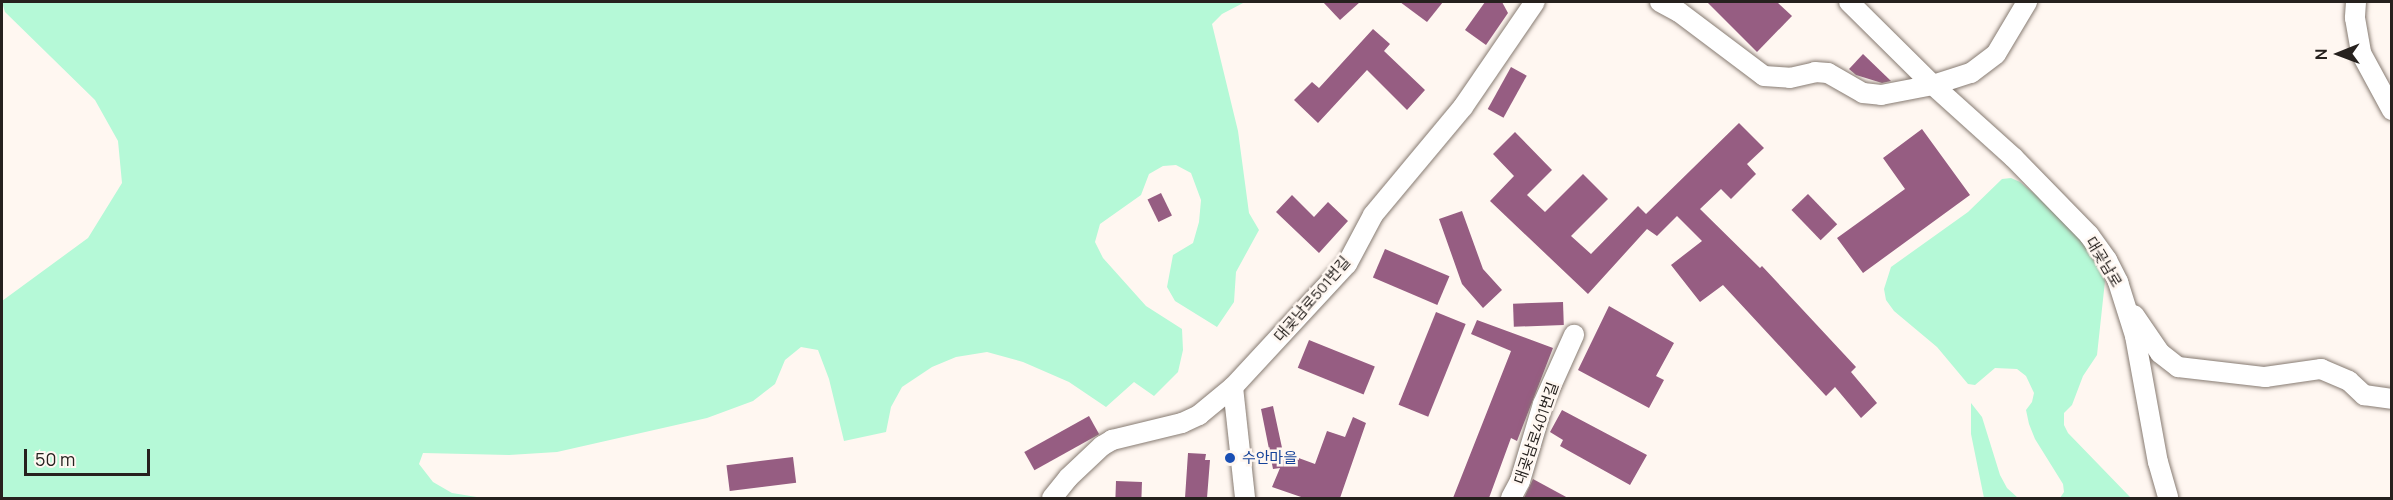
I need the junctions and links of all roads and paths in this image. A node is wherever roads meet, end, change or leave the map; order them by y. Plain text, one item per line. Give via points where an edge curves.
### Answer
1 (1536, 2) edge
2 (1660, 2) edge
3 (1849, 2) edge
4 (2027, 2) edge
5 (2356, 2) edge
6 (1933, 85) junction
7 (2391, 110) edge
8 (2127, 305) junction
9 (1574, 335) dead end
10 (1233, 387) junction
11 (2391, 399) edge
12 (1052, 498) edge
13 (1245, 498) edge
14 (1511, 498) edge
15 (2168, 498) edge

1 - 10 street, 대곶남로501번길 via 1462,107 1373,215 1347,264
2 - 6 street via 1764,76 1783,79 1828,73 1863,93 1881,95
3 - 6 street, 대곶남로
4 - 6 street via 1996,54 1971,73
5 - 7 street via 2361,53
6 - 8 street, 대곶남로 via 2013,157 2089,235 2111,267
8 - 11 street via 2160,353 2178,367 2265,377 2320,369 2349,381 2364,395
8 - 15 street, 대곶남로
9 - 14 street, 대곶남로401번길 via 1543,404 1520,481
10 - 12 street, 대곶남로501번길 via 1199,415 1182,423 1112,440 1102,446
10 - 13 street

